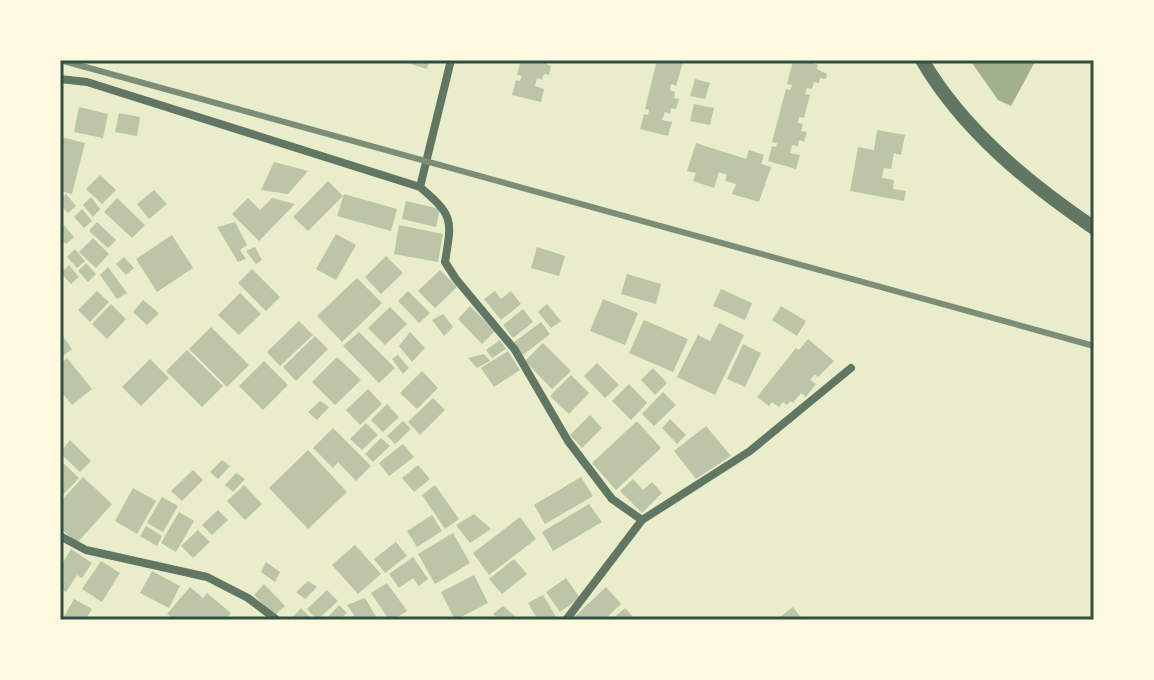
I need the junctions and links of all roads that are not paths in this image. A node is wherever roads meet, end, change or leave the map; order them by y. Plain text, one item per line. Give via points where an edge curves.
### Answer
1 (451, 60) edge
2 (922, 60) edge
3 (60, 79) edge
4 (420, 187) junction
5 (1094, 228) edge
6 (851, 368) dead end
7 (642, 520) junction
8 (60, 536) edge
9 (277, 620) edge
10 (566, 620) edge

1 - 4 street
2 - 5 street via 975,130
3 - 4 street via 87,82
4 - 7 street via 443,206 451,224 445,262 456,279 515,350 568,441 612,499
6 - 7 street via 750,451
7 - 10 street
8 - 9 street via 86,550 207,577

